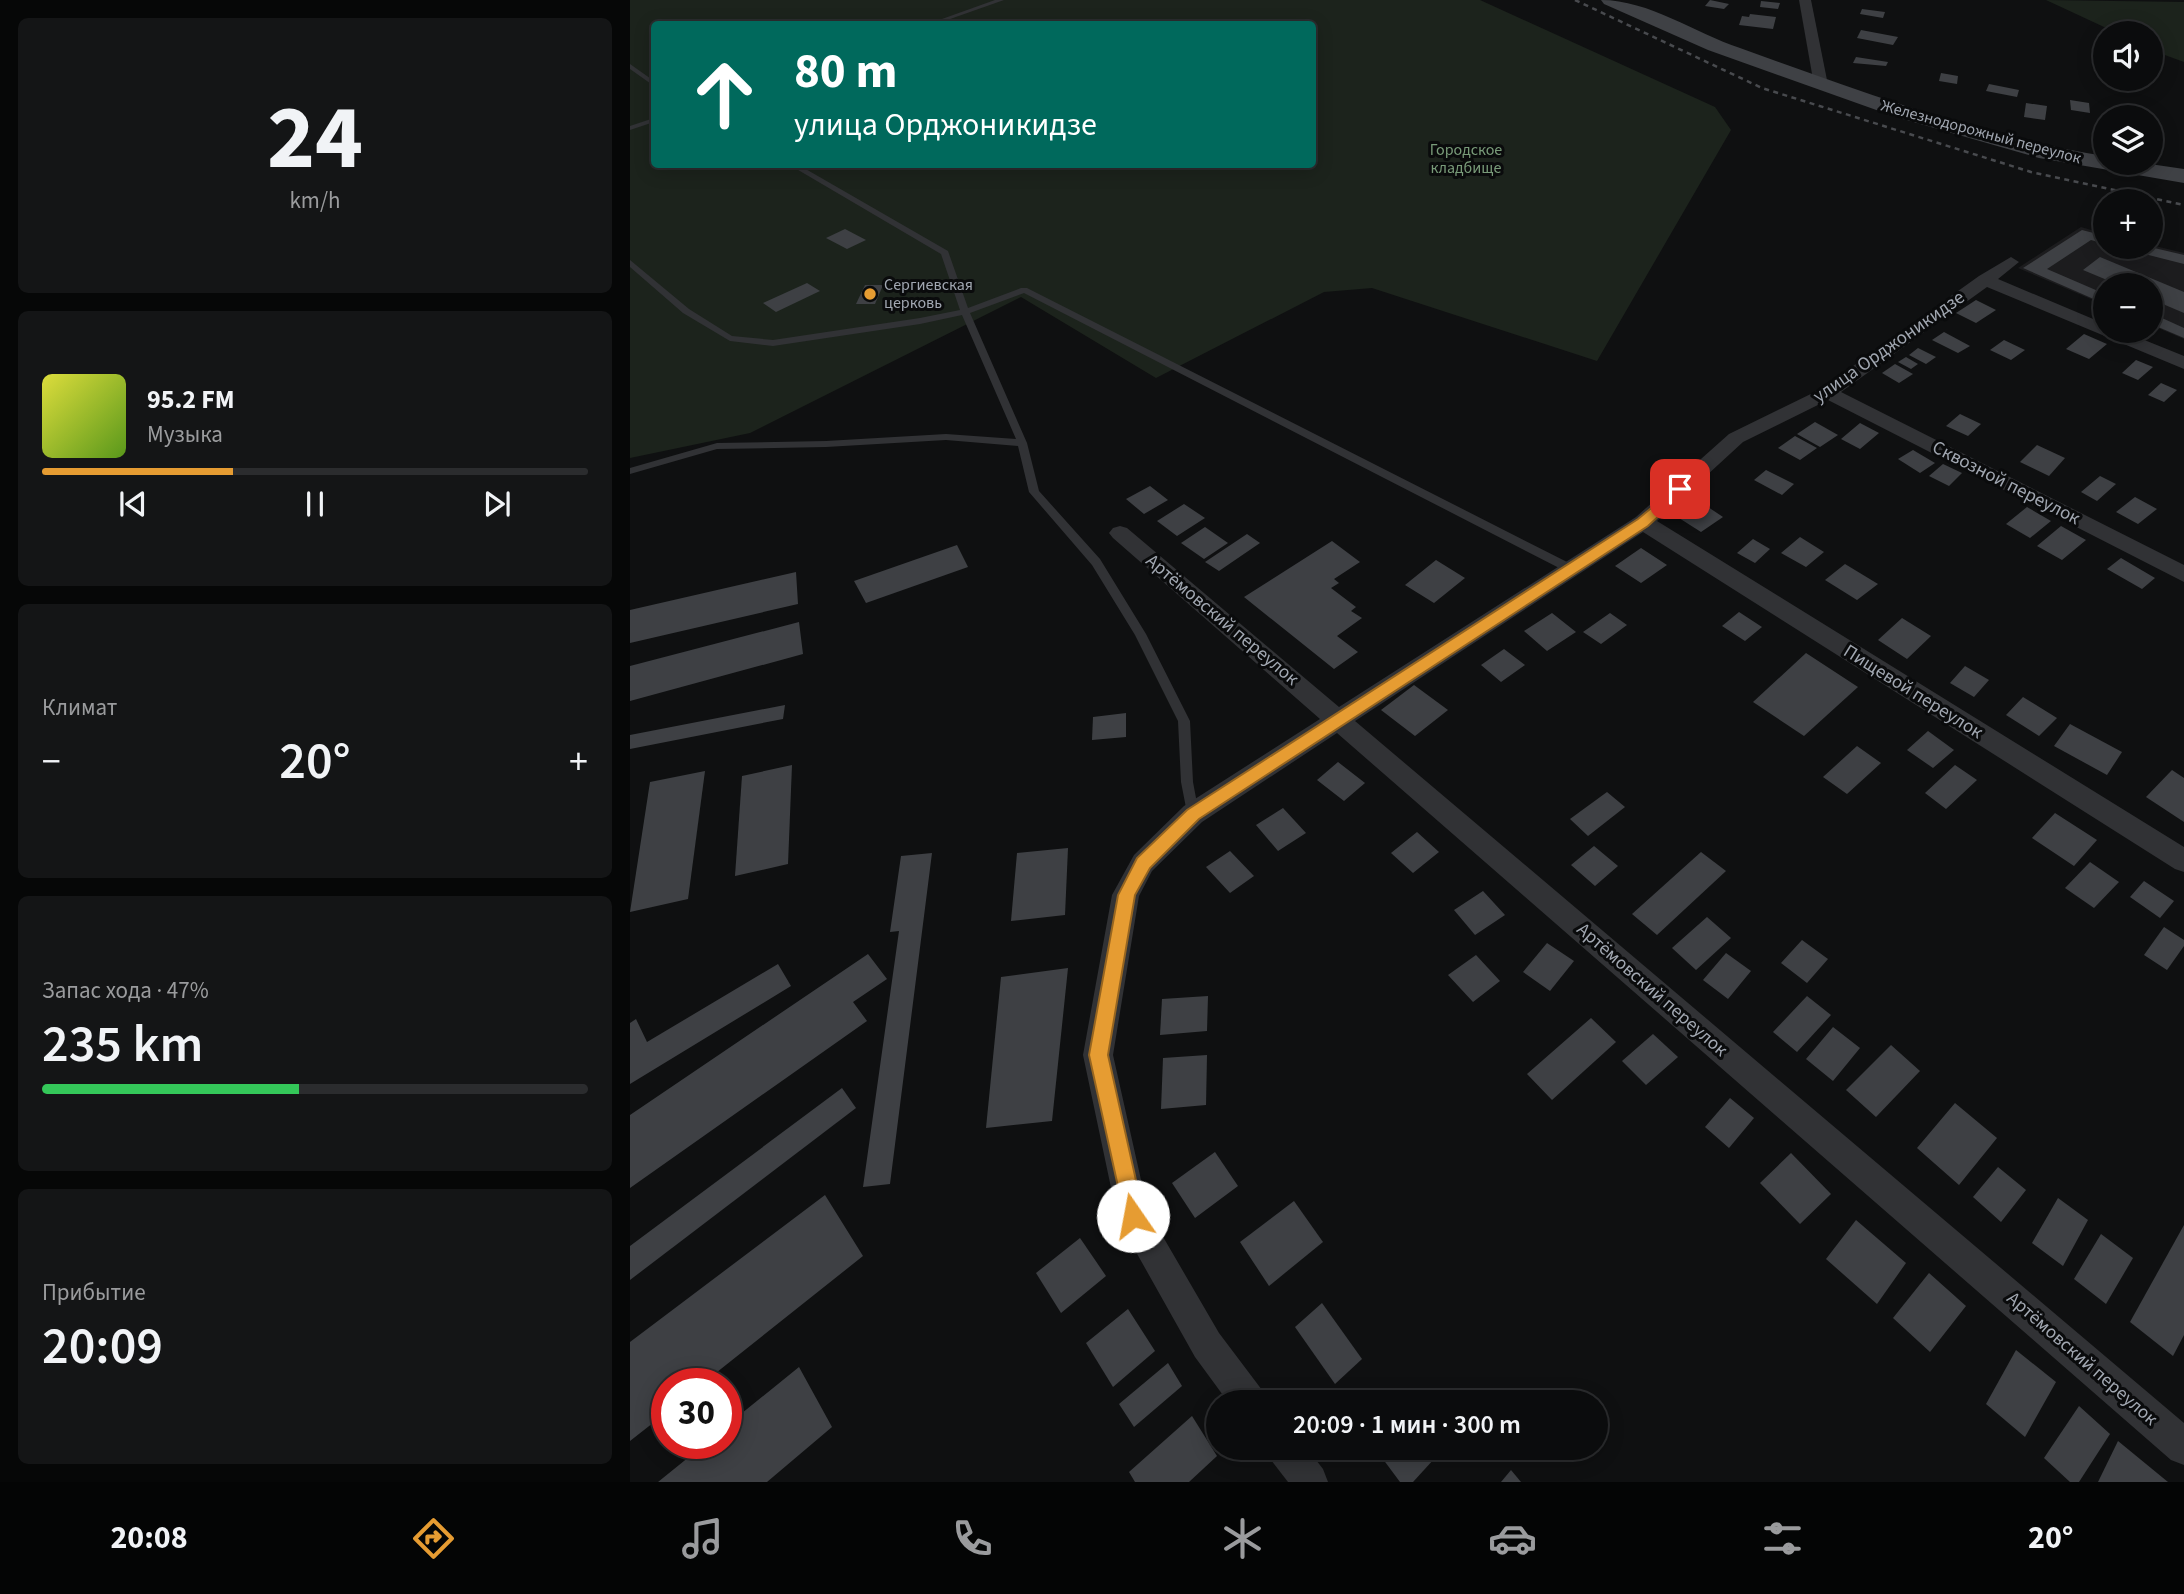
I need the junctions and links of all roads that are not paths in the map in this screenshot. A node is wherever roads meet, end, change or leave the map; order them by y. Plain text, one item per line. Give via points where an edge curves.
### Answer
1 (1001, 0) edge
2 (1610, 0) edge
3 (1805, 0) edge
4 (940, 21) edge
5 (630, 65) edge
6 (651, 82) edge
7 (1821, 85) junction
8 (651, 121) edge
9 (630, 128) edge
10 (798, 168) edge
11 (2184, 176) edge
12 (2011, 262) dead end
13 (630, 263) edge
14 (1986, 279) junction
15 (965, 312) junction
16 (2093, 324) edge
17 (2137, 343) edge
18 (2184, 363) edge
19 (1828, 393) junction
20 (1022, 443) junction
21 (630, 471) edge
22 (1643, 522) junction
23 (1120, 533) dead end
24 (1571, 569) junction
25 (2184, 574) edge
26 (1339, 720) junction
27 (1193, 814) junction
28 (2184, 861) edge
29 (1241, 1390) edge
30 (2184, 1447) edge
31 (1294, 1460) edge
32 (1310, 1482) edge

1 - 4 lane
2 - 7 street, Железнодорожный переулок via 1715,47
3 - 7 street
5 - 6 lane
7 - 11 street, Железнодорожный переулок via 2039,152
8 - 9 lane
10 - 15 lane via 945,253
12 - 14 street, улица Орджоникидзе
13 - 15 lane via 686,311 730,338 773,343
14 - 16 street
14 - 19 street, улица Орджоникидзе
15 - 20 lane
15 - 24 lane via 1024,290
17 - 18 street
19 - 22 street, улица Орджоникидзе via 1736,439
19 - 25 street, Сквозной переулок
20 - 21 lane via 946,437 717,446
20 - 27 lane via 1034,492 1096,562 1140,634 1184,721
22 - 24 street, улица Орджоникидзе
22 - 28 street, Пищевой переулок
23 - 26 street, Артёмовский переулок
24 - 26 street, улица Орджоникидзе
26 - 27 street, улица Орджоникидзе
26 - 30 street, Артёмовский переулок
27 - 29 street, улица Орджоникидзе via 1143,863 1126,895 1098,1055 1133,1216 1207,1345
31 - 32 street

